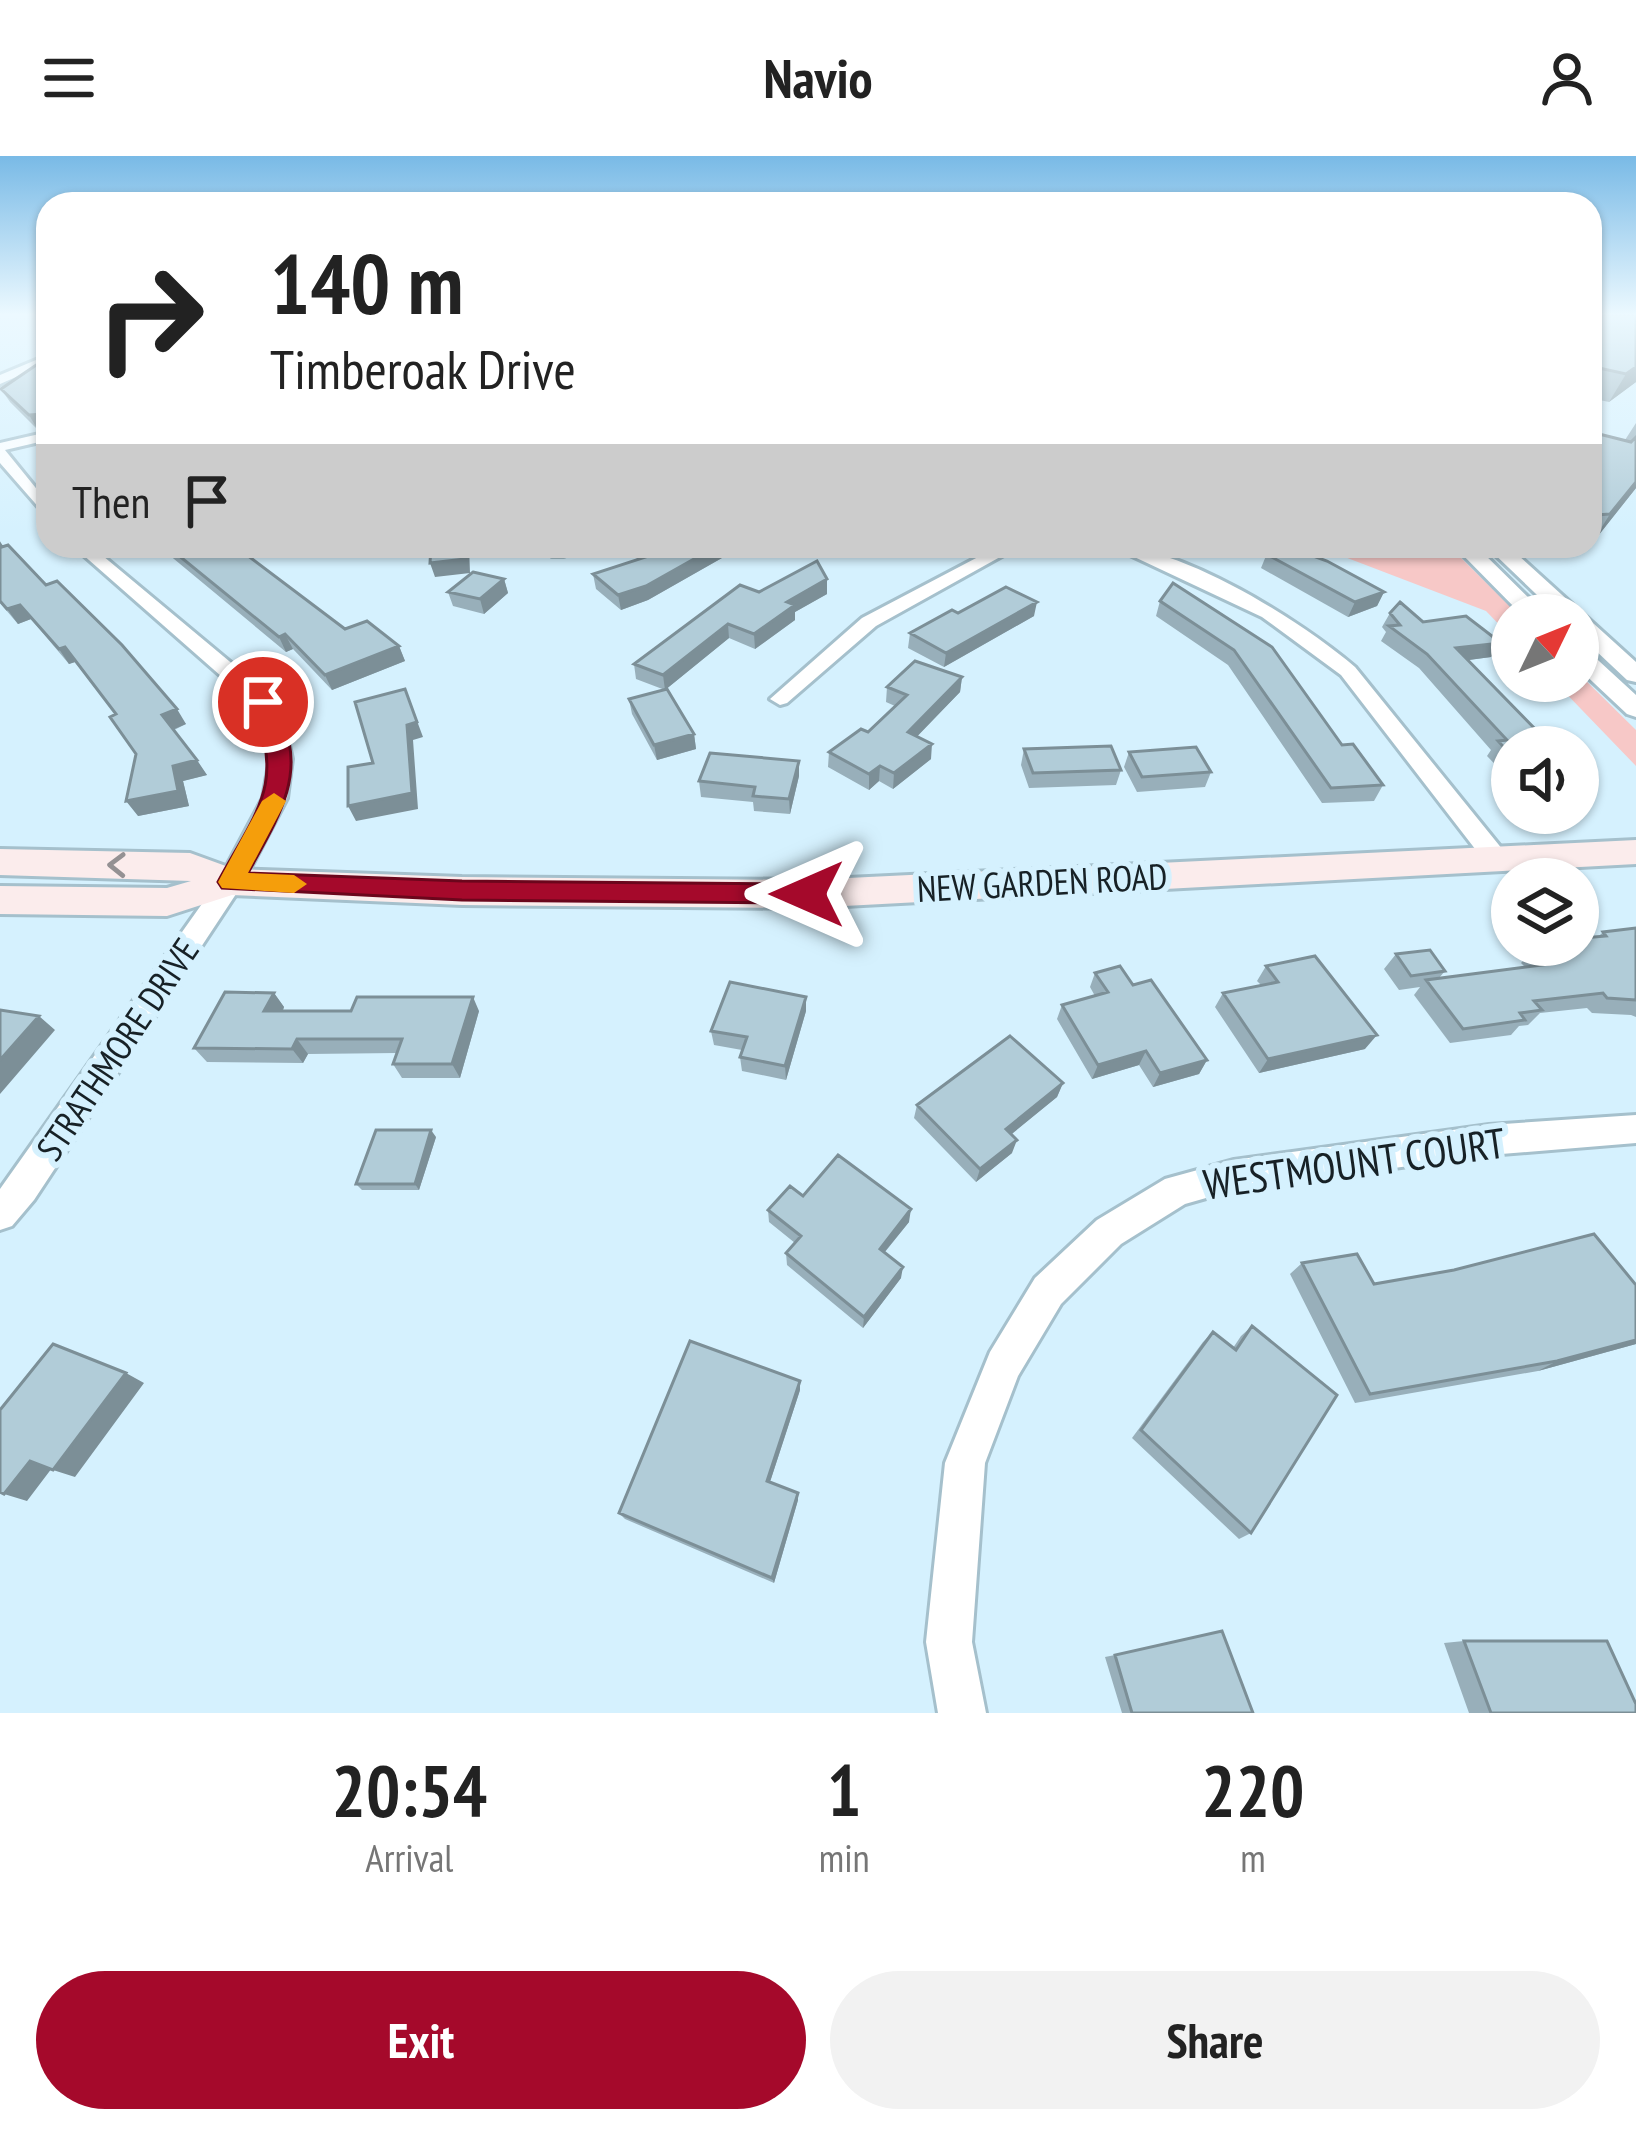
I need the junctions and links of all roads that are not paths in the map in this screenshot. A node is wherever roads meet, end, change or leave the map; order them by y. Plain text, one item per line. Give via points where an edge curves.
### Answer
1 (36, 440) edge
2 (0, 450) edge
3 (36, 497) edge
4 (103, 558) edge
5 (989, 558) edge
6 (1147, 558) edge
7 (1476, 558) edge
8 (1509, 558) edge
9 (1513, 594) edge
10 (1548, 594) edge
11 (1599, 641) edge
12 (1599, 675) edge
13 (1636, 675) edge
14 (780, 700) dead end
15 (1636, 709) edge
16 (1636, 852) edge
17 (1496, 858) edge
18 (1544, 858) edge
19 (1491, 861) edge
20 (0, 862) edge
21 (231, 882) junction
22 (0, 900) edge
23 (1636, 1129) edge
24 (3, 1205) edge
25 (962, 1713) edge

1 - 2 street
2 - 3 street
4 - 21 street, STRATHMORE DRIVE via 246,685 273,722 281,759 275,799
5 - 14 street via 869,622
6 - 17 street via 1267,609 1324,649
7 - 9 street
8 - 10 street
11 - 13 street
12 - 15 street
16 - 18 main road, NEW GARDEN ROAD
19 - 21 main road, NEW GARDEN ROAD via 807,894
21 -> 20 main road, NEW GARDEN ROAD via 190,866
21 - 22 main road, NEW GARDEN ROAD via 167,902
21 - 24 street, STRATHMORE DRIVE
23 - 25 street, WESTMOUNT COURT via 1234,1175 1177,1190 1108,1232 1048,1291 1003,1365 964,1462 949,1642

